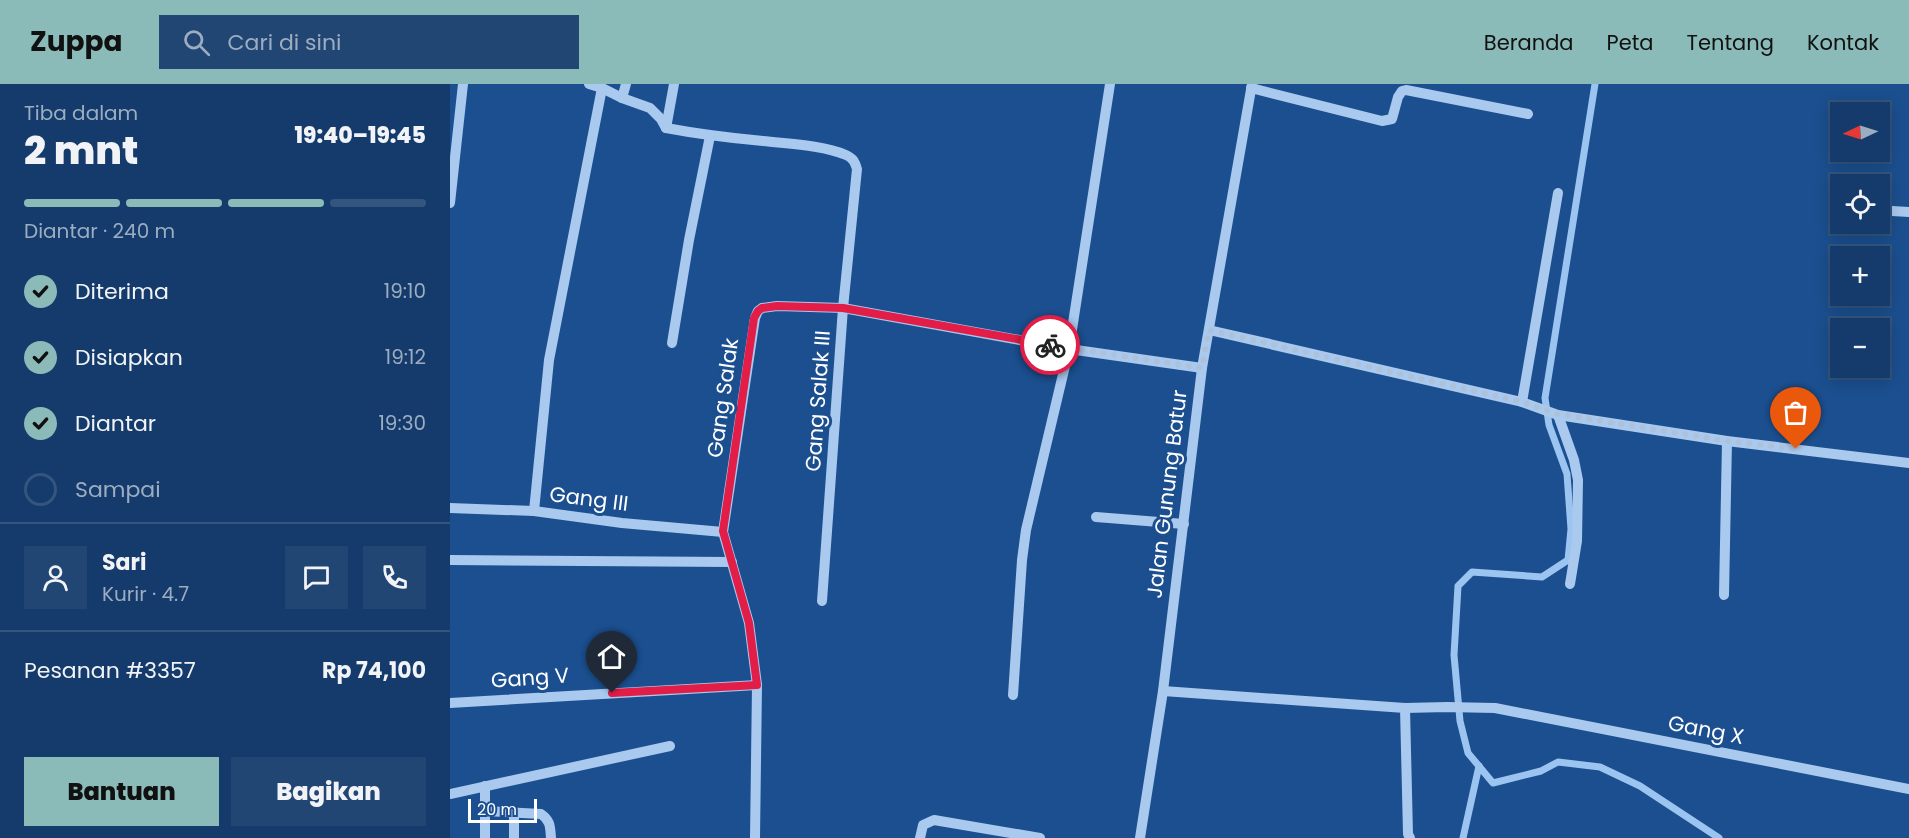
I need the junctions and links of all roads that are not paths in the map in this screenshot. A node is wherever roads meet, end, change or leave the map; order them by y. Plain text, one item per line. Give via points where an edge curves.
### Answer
1 (463, 84) edge
2 (589, 84) edge
3 (626, 84) edge
4 (674, 84) edge
5 (1110, 84) edge
6 (1252, 86) edge
7 (602, 88) junction
8 (622, 98) junction
9 (1528, 114) dead end
10 (666, 128) junction
11 (710, 136) junction
12 (1558, 193) dead end
13 (450, 196) edge
14 (1892, 211) dead end
15 (1909, 212) edge
16 (843, 308) junction
17 (1209, 330) junction
18 (672, 343) dead end
19 (1069, 349) junction
20 (1202, 368) junction
21 (1528, 404) junction
22 (1553, 413) junction
23 (1727, 441) junction
24 (1909, 463) edge
25 (450, 508) edge
26 (534, 511) junction
27 (1096, 517) dead end
28 (1184, 524) junction
29 (723, 531) junction
30 (450, 560) edge
31 (732, 562) junction
32 (1570, 584) dead end
33 (1724, 595) dead end
34 (822, 601) dead end
35 (757, 685) junction
36 (1163, 691) junction
37 (1013, 695) dead end
38 (450, 703) edge
39 (1405, 708) junction
40 (670, 746) dead end
41 (485, 786) junction
42 (1909, 789) edge
43 (450, 794) edge
44 (485, 811) junction
45 (514, 812) junction
46 (485, 838) edge
47 (514, 838) edge
48 (550, 838) edge
49 (755, 838) edge
50 (920, 838) edge
51 (1040, 838) edge
52 (1140, 838) edge
53 (1410, 838) edge

1 - 13 street
2 - 7 street
3 - 8 street
4 - 10 street
5 - 19 street
6 - 9 street via 1382,121 1392,119 1398,97 1406,90
6 - 17 street, Jalan Gunung Batur
7 - 8 street
7 - 26 street via 549,360
8 - 10 street via 650,108
10 - 11 street
11 - 16 street, Gang Salak III via 802,146 852,159 856,169
11 - 18 street
12 - 21 street
14 - 15 street
16 - 19 street, Gang Salak
16 - 29 street, Gang Salak via 777,306 762,308 754,318
16 - 34 street, Gang Salak III
17 - 20 street, Jalan Gunung Batur
17 - 21 street
19 - 20 street, Gang Salak
19 - 37 street via 1026,530
20 - 28 street, Jalan Gunung Batur
21 - 22 street
22 - 23 street
22 - 32 street via 1574,460 1578,480
23 - 24 street
23 - 33 street
25 - 26 street, Gang III
26 - 29 street, Gang III
27 - 28 street
28 - 36 street, Jalan Gunung Batur
29 - 31 street, Gang Salak
30 - 31 street
31 - 35 street, Gang Salak via 749,623
35 - 38 street, Gang V
35 - 49 street, Gang Salak
36 - 39 street, Gang X
36 - 52 street, Jalan Gunung Batur
39 - 42 street, Gang X via 1495,708
39 - 53 street
40 - 41 street
41 - 43 street
41 - 44 street
44 - 45 street
44 - 46 street
45 - 47 street
45 - 48 street via 542,814 550,824
50 - 51 street via 923,825 943,820

